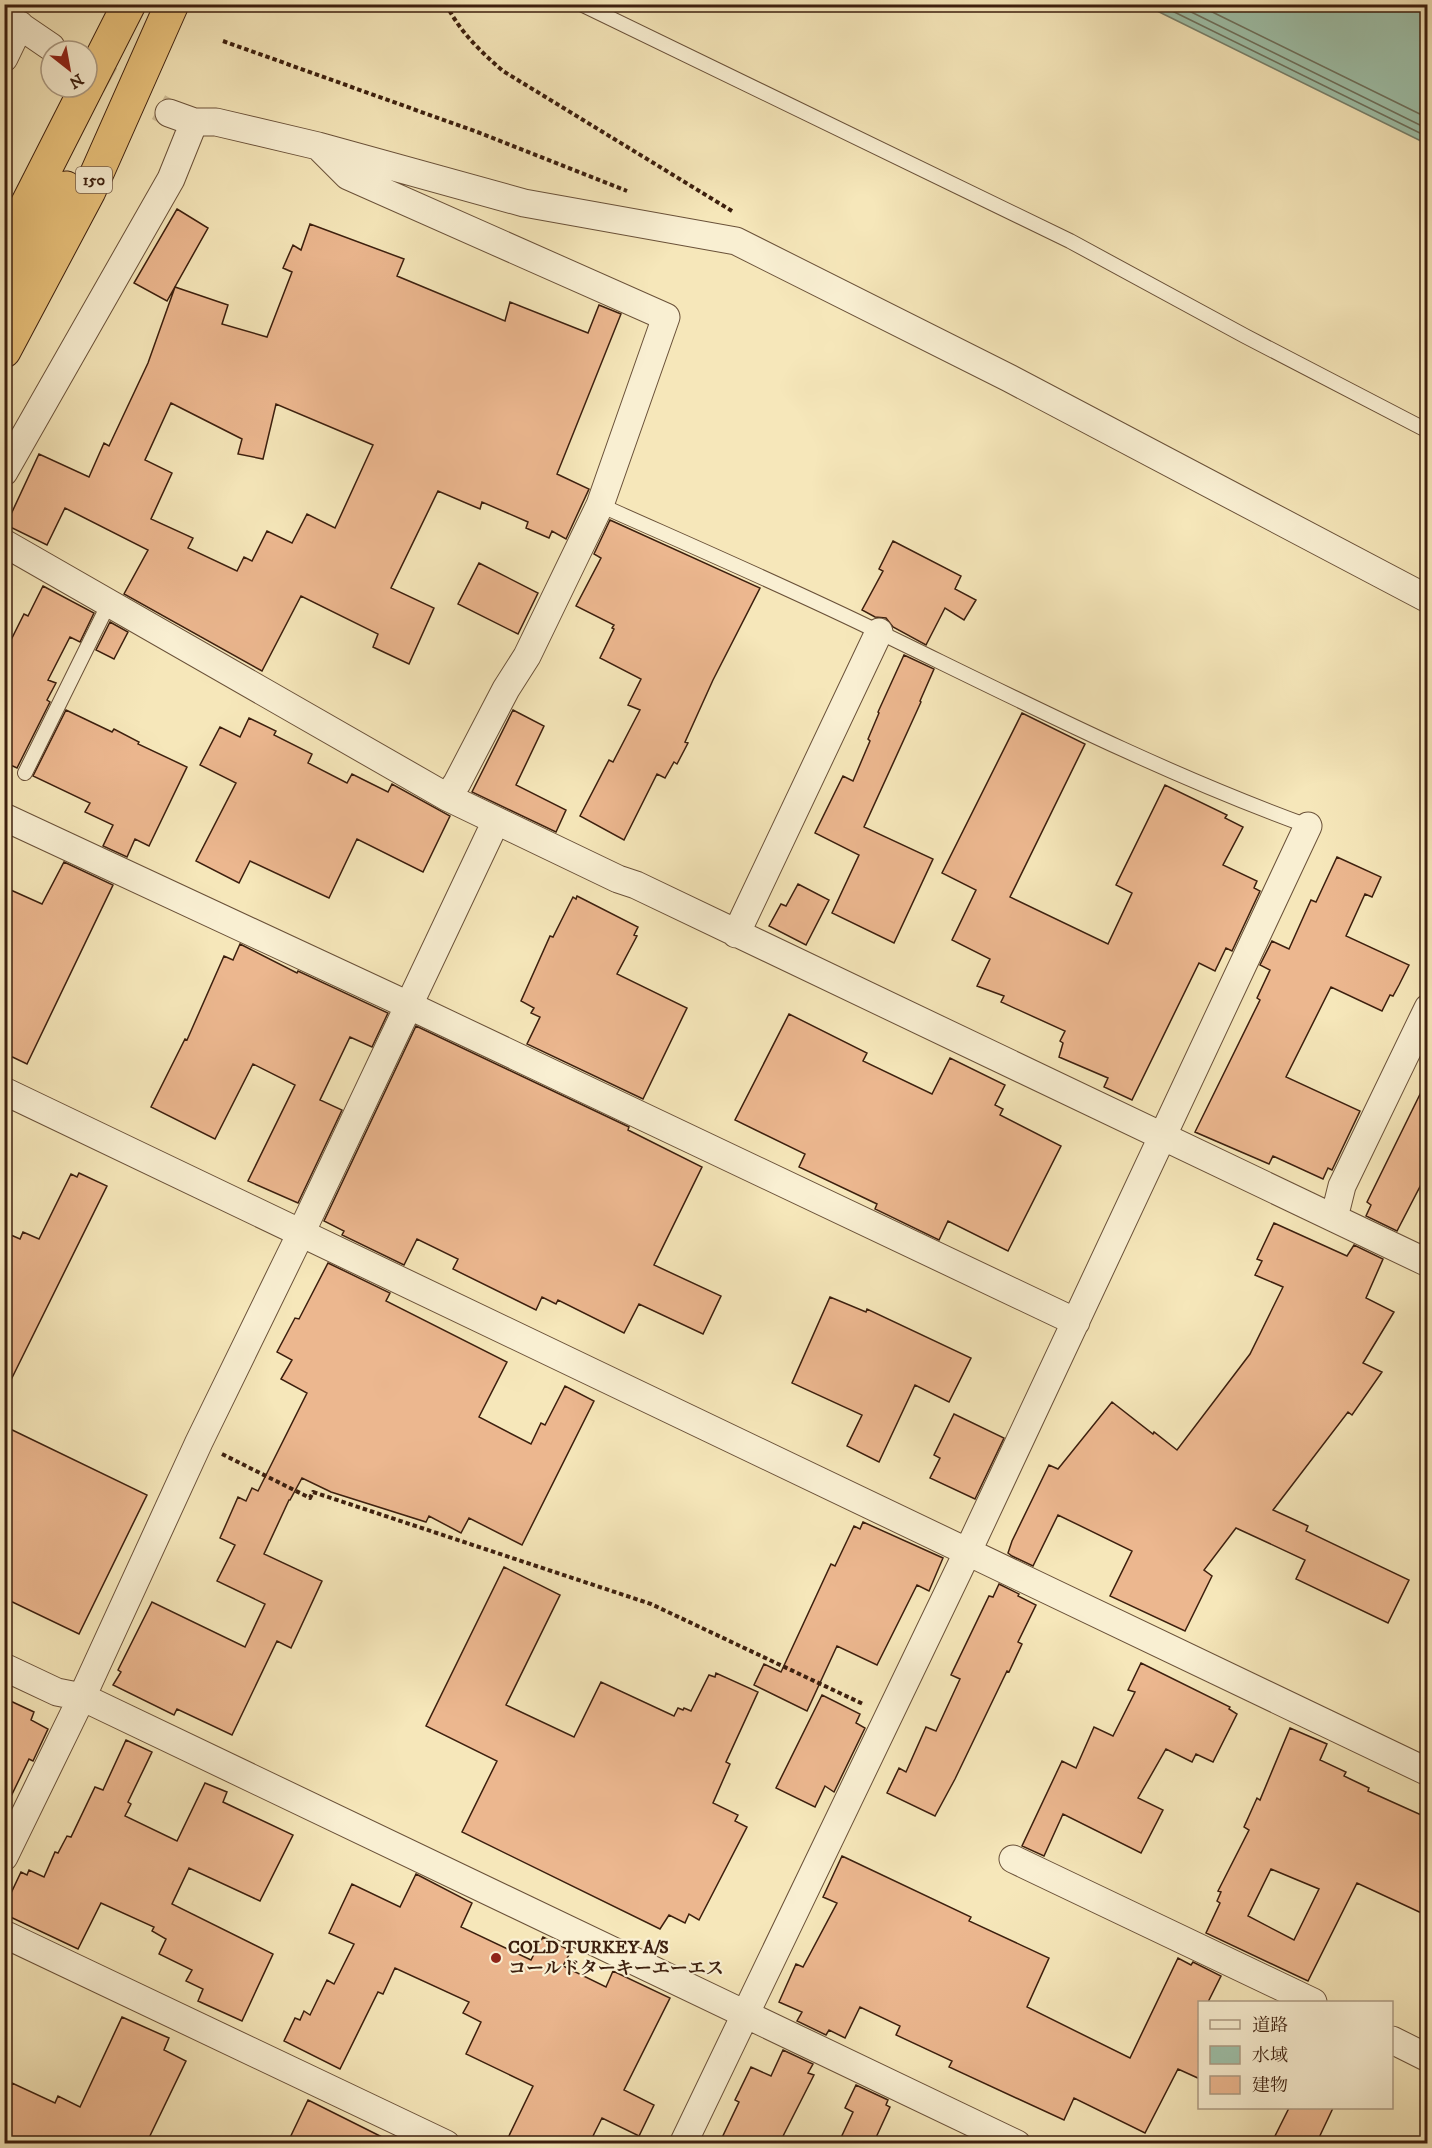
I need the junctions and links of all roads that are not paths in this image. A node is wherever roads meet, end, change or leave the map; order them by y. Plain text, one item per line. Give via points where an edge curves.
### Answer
1 (128, 4) edge
2 (171, 4) edge
3 (581, 4) edge
4 (12, 20) edge
5 (39, 39) edge
6 (99, 52) edge
7 (4, 58) edge
8 (71, 99) edge
9 (169, 113) tunnel mouth
10 (194, 122) junction
11 (318, 146) junction
12 (4, 211) edge
13 (4, 250) edge
14 (4, 299) edge
15 (4, 351) edge
16 (1428, 431) edge
17 (4, 472) edge
18 (600, 505) junction
19 (4, 543) edge
20 (1428, 599) edge
21 (109, 603) junction
22 (879, 632) junction
23 (25, 772) dead end
24 (447, 797) junction
25 (4, 817) edge
26 (496, 821) junction
27 (1308, 826) joint
28 (736, 934) junction
29 (408, 1005) junction
30 (1425, 1020) edge
31 (4, 1092) edge
32 (1163, 1136) junction
33 (1334, 1218) junction
34 (301, 1233) junction
35 (1428, 1263) edge
36 (1076, 1322) junction
37 (967, 1553) junction
38 (4, 1667) edge
39 (82, 1696) junction
40 (1428, 1772) edge
41 (4, 1857) edge
42 (1013, 1858) dead end
43 (4, 1934) edge
44 (1311, 2001) edge
45 (745, 2014) junction
46 (1393, 2040) edge
47 (1428, 2058) edge
48 (446, 2144) edge
49 (683, 2144) edge
50 (1017, 2144) edge

1 - 6 highway, 150
1 - 13 highway, 150
2 - 14 highway, 150
2 - 15 highway, 150 via 93,182
3 - 16 lane via 1070,242
4 - 5 street
4 - 7 street
8 - 12 highway
9 - 10 street
10 - 11 street via 216,122
10 - 17 street via 171,179
11 - 18 street via 348,176 666,317
11 - 20 street via 524,203 736,241 1009,378
18 - 22 lane
18 - 24 street via 527,656
19 - 21 street
21 - 23 lane
21 - 24 street
22 - 27 lane via 979,682 1241,801
22 - 28 street
24 - 26 street
25 - 29 street
26 - 28 street
26 - 29 street
27 - 32 street
28 - 32 street
29 - 34 street
29 - 36 street
30 - 33 street via 1342,1186
31 - 34 street
32 - 33 street
32 - 36 street
33 - 35 street
34 - 37 street
34 - 39 street
36 - 37 street
37 - 40 street
37 - 45 street
38 - 39 street via 57,1692
39 - 41 street
39 - 45 street
42 - 44 street
43 - 48 street
45 - 49 street
45 - 50 street
46 - 47 street

